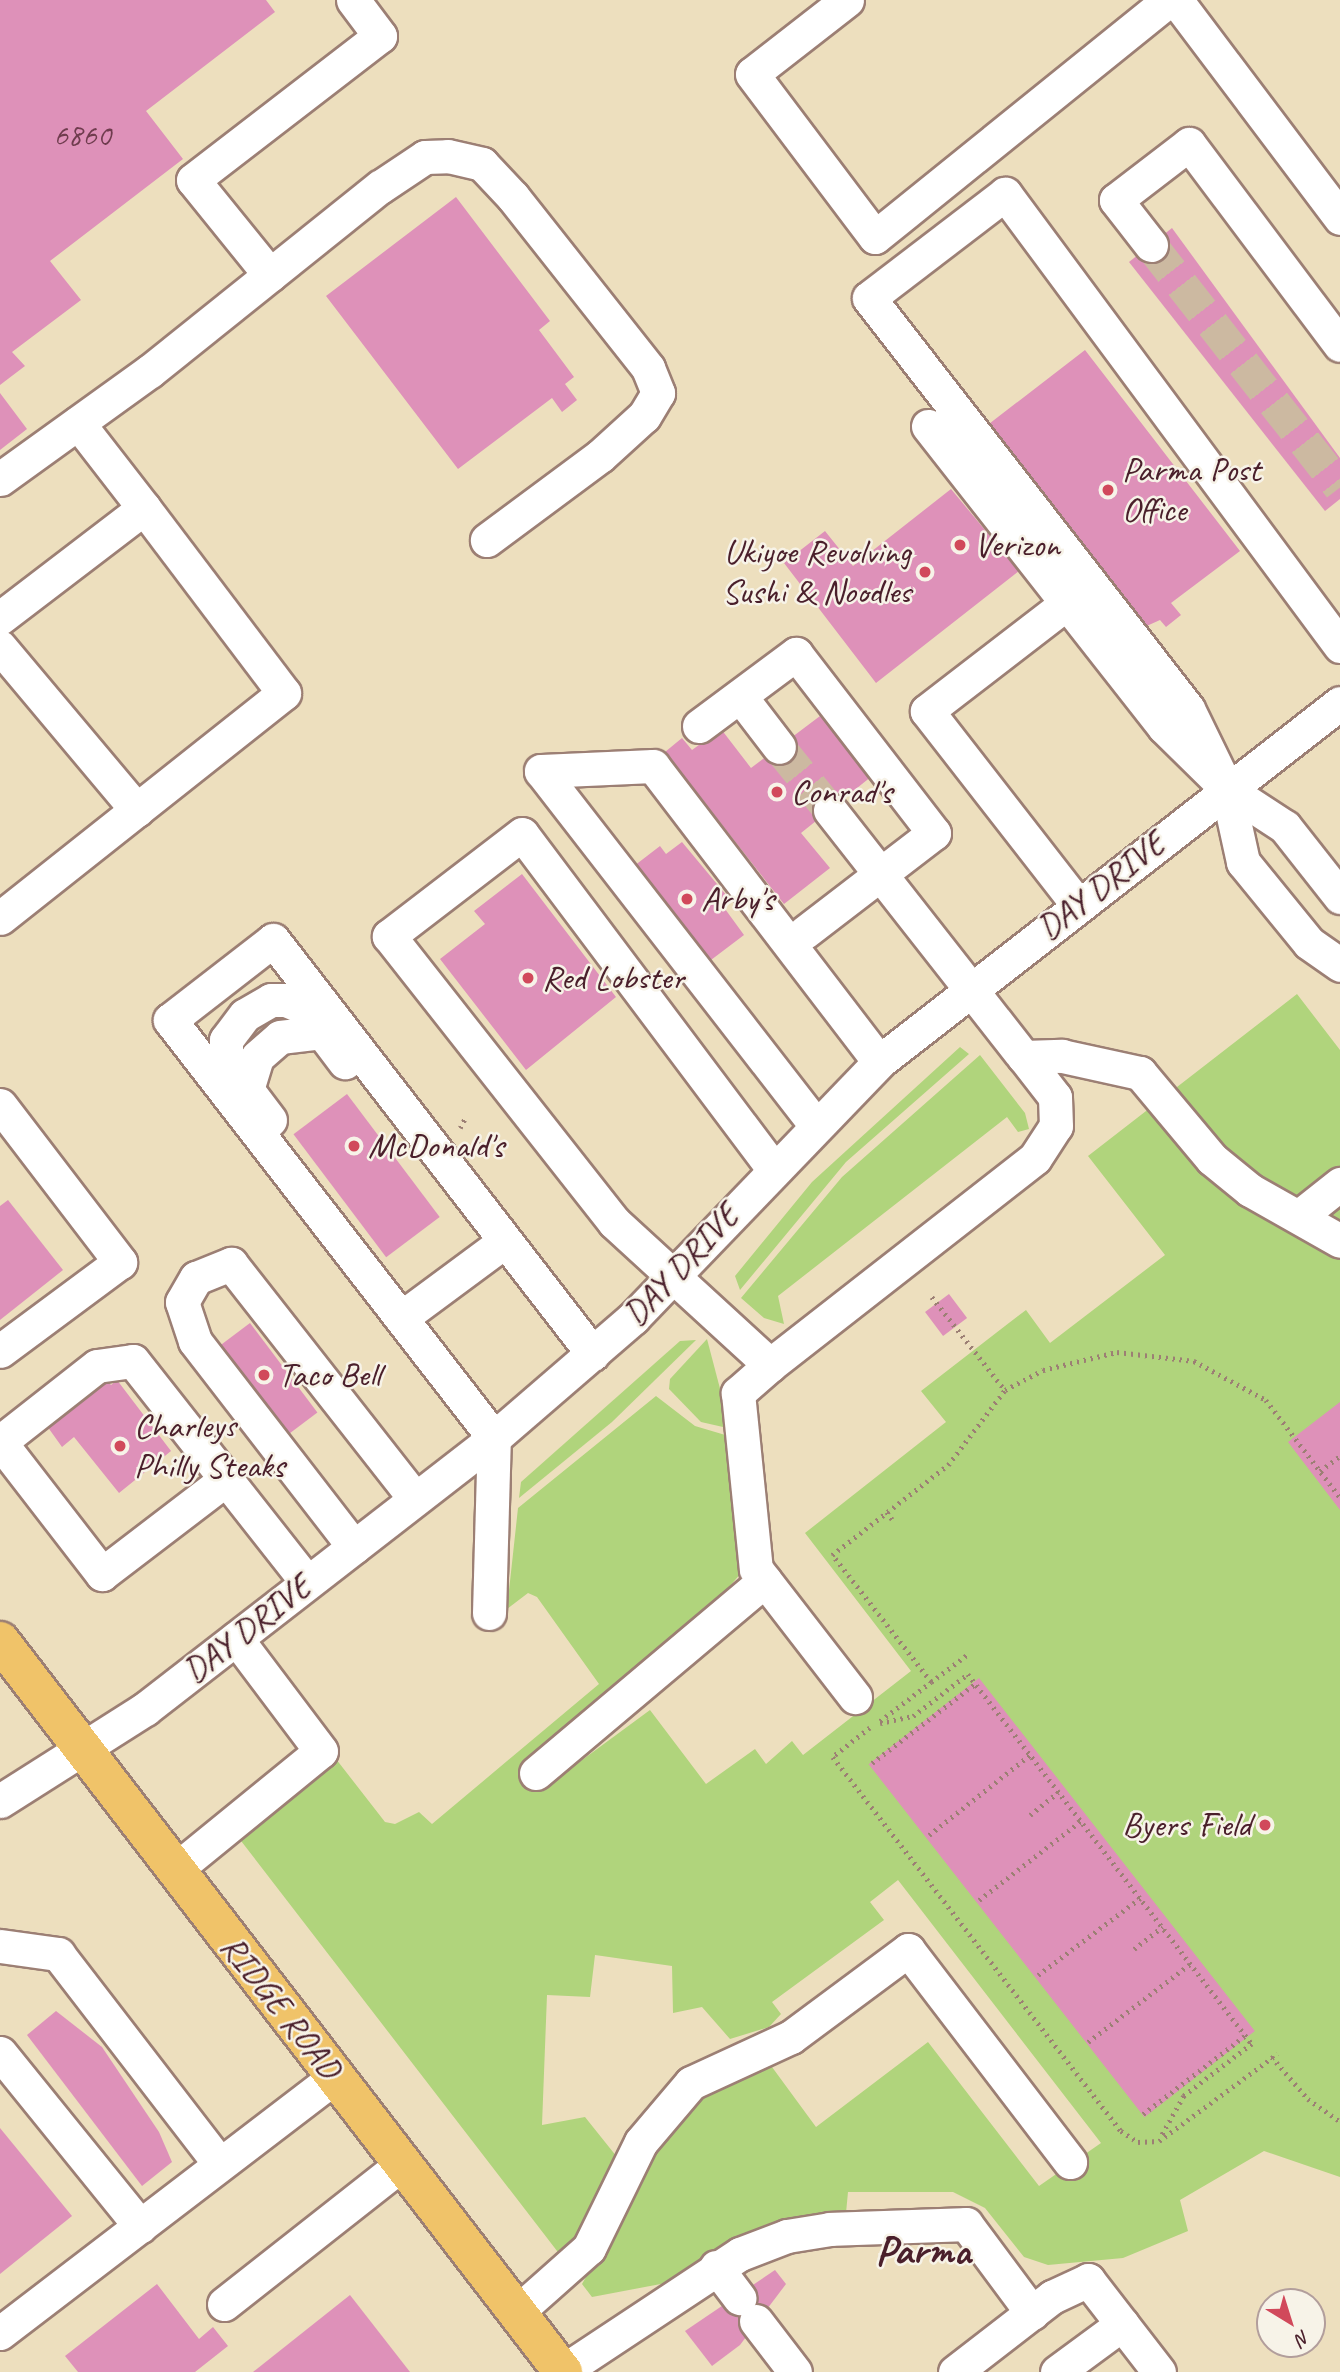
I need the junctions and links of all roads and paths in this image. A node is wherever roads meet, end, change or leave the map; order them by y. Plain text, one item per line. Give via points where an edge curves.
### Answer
1 (353, 0) edge
2 (1169, 0) edge
3 (1177, 0) edge
4 (827, 6) edge
5 (1340, 218) edge
6 (1151, 245) tunnel mouth
7 (270, 275) junction
8 (1340, 345) edge
9 (78, 423) junction
10 (928, 426) dead end
11 (0, 480) edge
12 (144, 508) junction
13 (486, 540) dead end
14 (1067, 603) junction
15 (0, 618) edge
16 (1340, 646) edge
17 (0, 647) edge
18 (740, 696) junction
19 (1340, 703) edge
20 (699, 726) dead end
21 (779, 747) tunnel mouth
22 (1227, 789) junction
23 (137, 810) junction
24 (830, 810) tunnel mouth
25 (881, 873) junction
26 (1340, 897) edge
27 (1077, 904) junction
28 (0, 918) edge
29 (805, 932) dead end
30 (1340, 965) edge
31 (970, 987) junction
32 (1024, 1057) junction
33 (879, 1062) junction
34 (0, 1105) edge
35 (814, 1123) junction
36 (772, 1167) junction
37 (1340, 1184) edge
38 (464, 1186) junction
39 (1301, 1215) junction
40 (505, 1241) junction
41 (1340, 1241) edge
42 (370, 1278) junction
43 (672, 1278) junction
44 (932, 1297) dead end
45 (401, 1318) junction
46 (0, 1351) edge
47 (593, 1354) junction
48 (770, 1365) junction
49 (1005, 1390) junction
50 (494, 1438) junction
51 (0, 1442) edge
52 (1340, 1456) edge
53 (1320, 1471) junction
54 (225, 1480) junction
55 (1340, 1497) edge
56 (415, 1499) junction
57 (887, 1512) junction
58 (892, 1519) dead end
59 (354, 1547) junction
60 (765, 1580) junction
61 (307, 1582) junction
62 (489, 1613) dead end
63 (236, 1638) junction
64 (0, 1641) edge
65 (968, 1654) dead end
66 (931, 1682) junction
67 (975, 1684) junction
68 (855, 1697) dead end
69 (876, 1723) junction
70 (81, 1748) junction
71 (1030, 1755) junction
72 (872, 1763) dead end
73 (536, 1773) dead end
74 (1058, 1792) junction
75 (0, 1801) edge
76 (1030, 1815) dead end
77 (1081, 1821) junction
78 (929, 1835) dead end
79 (175, 1870) junction
80 (1140, 1898) junction
81 (979, 1900) dead end
82 (1162, 1927) junction
83 (0, 1946) edge
84 (1134, 1949) dead end
85 (1191, 1964) junction
86 (1038, 1975) dead end
87 (1246, 2035) junction
88 (1088, 2042) dead end
89 (0, 2053) edge
90 (335, 2077) junction
91 (1143, 2114) dead end
92 (1340, 2121) edge
93 (1159, 2141) junction
94 (1070, 2162) dead end
95 (220, 2164) junction
96 (402, 2164) junction
97 (140, 2226) junction
98 (716, 2267) junction
99 (224, 2304) dead end
100 (1028, 2308) junction
101 (517, 2312) junction
102 (1122, 2324) junction
103 (0, 2333) edge
104 (563, 2372) edge
105 (795, 2372) edge
106 (935, 2372) edge
107 (955, 2372) edge
108 (1057, 2372) edge
109 (1159, 2372) edge

1 - 7 street via 380,36 193,180
2 - 4 street via 875,237 752,74
3 - 5 street
6 - 8 street via 1116,200 1189,144
7 - 9 street
7 - 13 street via 425,158 482,164 513,197 648,368 658,393 645,416 600,456
9 - 11 street
9 - 12 street
10 - 14 street
12 - 15 street
12 - 23 street via 284,693
14 - 22 street via 1123,676
14 - 27 street via 927,711
16 - 22 street via 1005,194 869,298 1188,709
17 - 23 street
18 - 20 street
18 - 21 street
18 - 25 street via 796,654 934,833
19 - 22 street, DAY DRIVE
22 - 26 street via 1285,827
22 - 27 street, DAY DRIVE
22 - 30 street via 1242,862 1309,943
23 - 28 street
24 - 25 street
25 - 29 street
25 - 31 street
27 - 31 street, DAY DRIVE
31 - 32 street
31 - 33 street, DAY DRIVE
32 - 39 street via 1062,1056 1140,1073 1212,1159 1250,1191
32 - 48 street via 1055,1097 1056,1126 1035,1158
33 - 35 street, DAY DRIVE
33 - 35 street via 653,766 541,771
34 - 46 street via 120,1262
35 - 36 street, DAY DRIVE
36 - 43 street, DAY DRIVE
36 - 43 street via 522,834 389,936 614,1222
37 - 39 street
38 - 40 street
38 - 42 street via 424,1164 322,1032 280,1037 257,1057 247,1090 369,1251
38 - 42 street via 273,940 170,1020
39 - 41 street
40 - 45 street
40 - 47 street
42 - 45 street
43 - 47 street, DAY DRIVE
43 - 48 street
44 - 49 path
45 - 50 street
47 - 50 street, DAY DRIVE
48 - 60 street via 738,1393 756,1569
49 - 53 path via 1081,1357 1118,1352 1194,1361 1266,1400
49 - 57 path via 948,1465
50 - 56 street, DAY DRIVE
50 - 62 street
51 - 54 street via 97,1366 134,1361
51 - 54 street via 102,1574
52 - 53 path
53 - 55 path
54 - 61 street
56 - 59 street, DAY DRIVE
56 - 59 street via 231,1264 186,1287 184,1317 195,1340
57 - 58 path
57 - 66 path via 831,1555
59 - 61 street, DAY DRIVE
60 - 68 street
60 - 73 street
61 - 63 street, DAY DRIVE
63 - 70 street, DAY DRIVE via 145,1709
63 - 79 street via 321,1751
64 - 70 main road, RIDGE ROAD
65 - 66 path
66 - 69 path
67 - 69 path via 968,1674 913,1716
67 - 71 path
67 - 72 path
69 - 93 path via 833,1756 1121,2131 1138,2142
70 - 75 street, DAY DRIVE
70 - 79 main road, RIDGE ROAD
71 - 74 path
71 - 78 path
74 - 76 path
74 - 77 path
77 - 80 path
77 - 81 path
79 - 90 main road, RIDGE ROAD
80 - 82 path
80 - 86 path
82 - 84 path
82 - 85 path
83 - 95 street via 58,1954
85 - 87 path
85 - 88 path
87 - 91 path
87 - 93 path via 1252,2044 1184,2096
89 - 97 street
90 - 95 street
90 - 96 main road, RIDGE ROAD
92 - 93 path via 1308,2099 1274,2056
94 - 101 street via 908,1950 791,2037 729,2062 673,2100 641,2142 589,2248
95 - 97 street
96 - 99 street
96 - 101 main road, RIDGE ROAD
97 - 103 street
98 - 100 street via 787,2236 958,2222 966,2224
98 - 104 street
98 - 105 street
100 - 102 street via 1088,2280
100 - 106 street
100 - 107 street
101 - 104 main road, RIDGE ROAD
102 - 108 street
102 - 109 street

